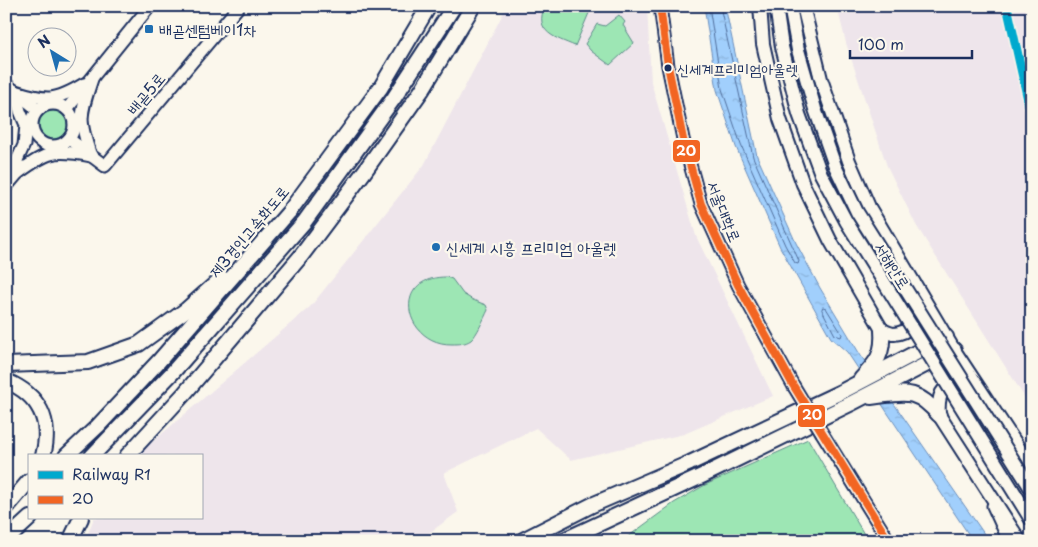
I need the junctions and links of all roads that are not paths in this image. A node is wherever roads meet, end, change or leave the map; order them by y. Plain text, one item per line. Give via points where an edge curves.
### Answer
1 (150, 6) edge
2 (239, 6) edge
3 (429, 6) edge
4 (454, 6) edge
5 (473, 6) edge
6 (660, 6) edge
7 (760, 6) edge
8 (776, 6) edge
9 (790, 6) edge
10 (803, 6) edge
11 (92, 79) junction
12 (11, 87) edge
13 (67, 109) junction
14 (38, 110) junction
15 (34, 133) junction
16 (69, 139) junction
17 (50, 145) junction
18 (91, 156) junction
19 (12, 173) edge
20 (6, 187) edge
21 (289, 212) junction
22 (925, 302) junction
23 (882, 330) junction
24 (946, 337) junction
25 (954, 350) junction
26 (6, 365) edge
27 (886, 370) junction
28 (6, 381) edge
29 (980, 388) junction
30 (859, 391) junction
31 (939, 415) junction
32 (44, 454) edge
33 (68, 454) edge
34 (94, 454) edge
35 (129, 454) edge
36 (1032, 468) edge
37 (28, 482) edge
38 (983, 484) junction
39 (1032, 490) edge
40 (28, 492) edge
41 (6, 508) edge
42 (6, 513) edge
43 (28, 520) edge
44 (80, 520) edge
45 (1032, 520) edge
46 (6, 540) edge
47 (70, 541) edge
48 (521, 541) edge
49 (562, 541) edge
50 (889, 541) edge
51 (1009, 541) edge
52 (1020, 541) edge

1 - 11 street
2 - 18 street, 배곧5로 via 105,166
3 - 21 highway, 제3경인고속화도로 via 381,87
4 - 34 highway via 394,98 305,221 172,373
5 - 35 highway via 422,90 301,256
6 - 50 street, 서울대학로, bridge via 683,139 701,204 738,285 793,385
7 - 23 main road via 763,44 780,119 803,184 830,240
8 - 45 main road, 서해안로, bridge via 782,47 799,114 820,174
9 - 39 main road, 서해안로, bridge via 798,50 815,109 835,166 857,212
10 - 22 main road via 821,79 848,161 869,207
11 - 12 street via 57,98 37,98
11 - 13 street
11 - 18 street via 81,123
12 - 14 street
12 - 19 street via 26,125 24,145
13 - 14 street via 47,104
13 - 16 street via 72,114 74,127
14 - 15 street via 33,120
15 - 17 street via 39,140
15 - 19 street via 29,148
16 - 17 street
16 - 18 street, 배곧5로
17 - 19 street
18 - 19 street via 51,152
19 - 20 street
21 - 26 highway via 186,310 139,344 88,362
21 - 33 highway, 제3경인고속화도로 via 159,361
22 - 23 main road via 924,312 905,330 893,334
22 - 24 main road
23 - 27 highway
24 - 25 main road
24 - 27 highway
25 - 27 highway
25 - 29 main road
27 - 30 highway
28 - 32 highway via 33,398 42,412 47,428
29 - 31 main road via 969,381 944,388 938,397
29 - 36 main road
30 - 31 highway via 915,395
30 - 48 highway via 841,392 592,505
30 - 49 highway via 850,404
31 - 38 main road
37 - 41 highway
38 - 51 street
38 - 52 main road
40 - 42 highway
43 - 46 highway
44 - 47 highway

